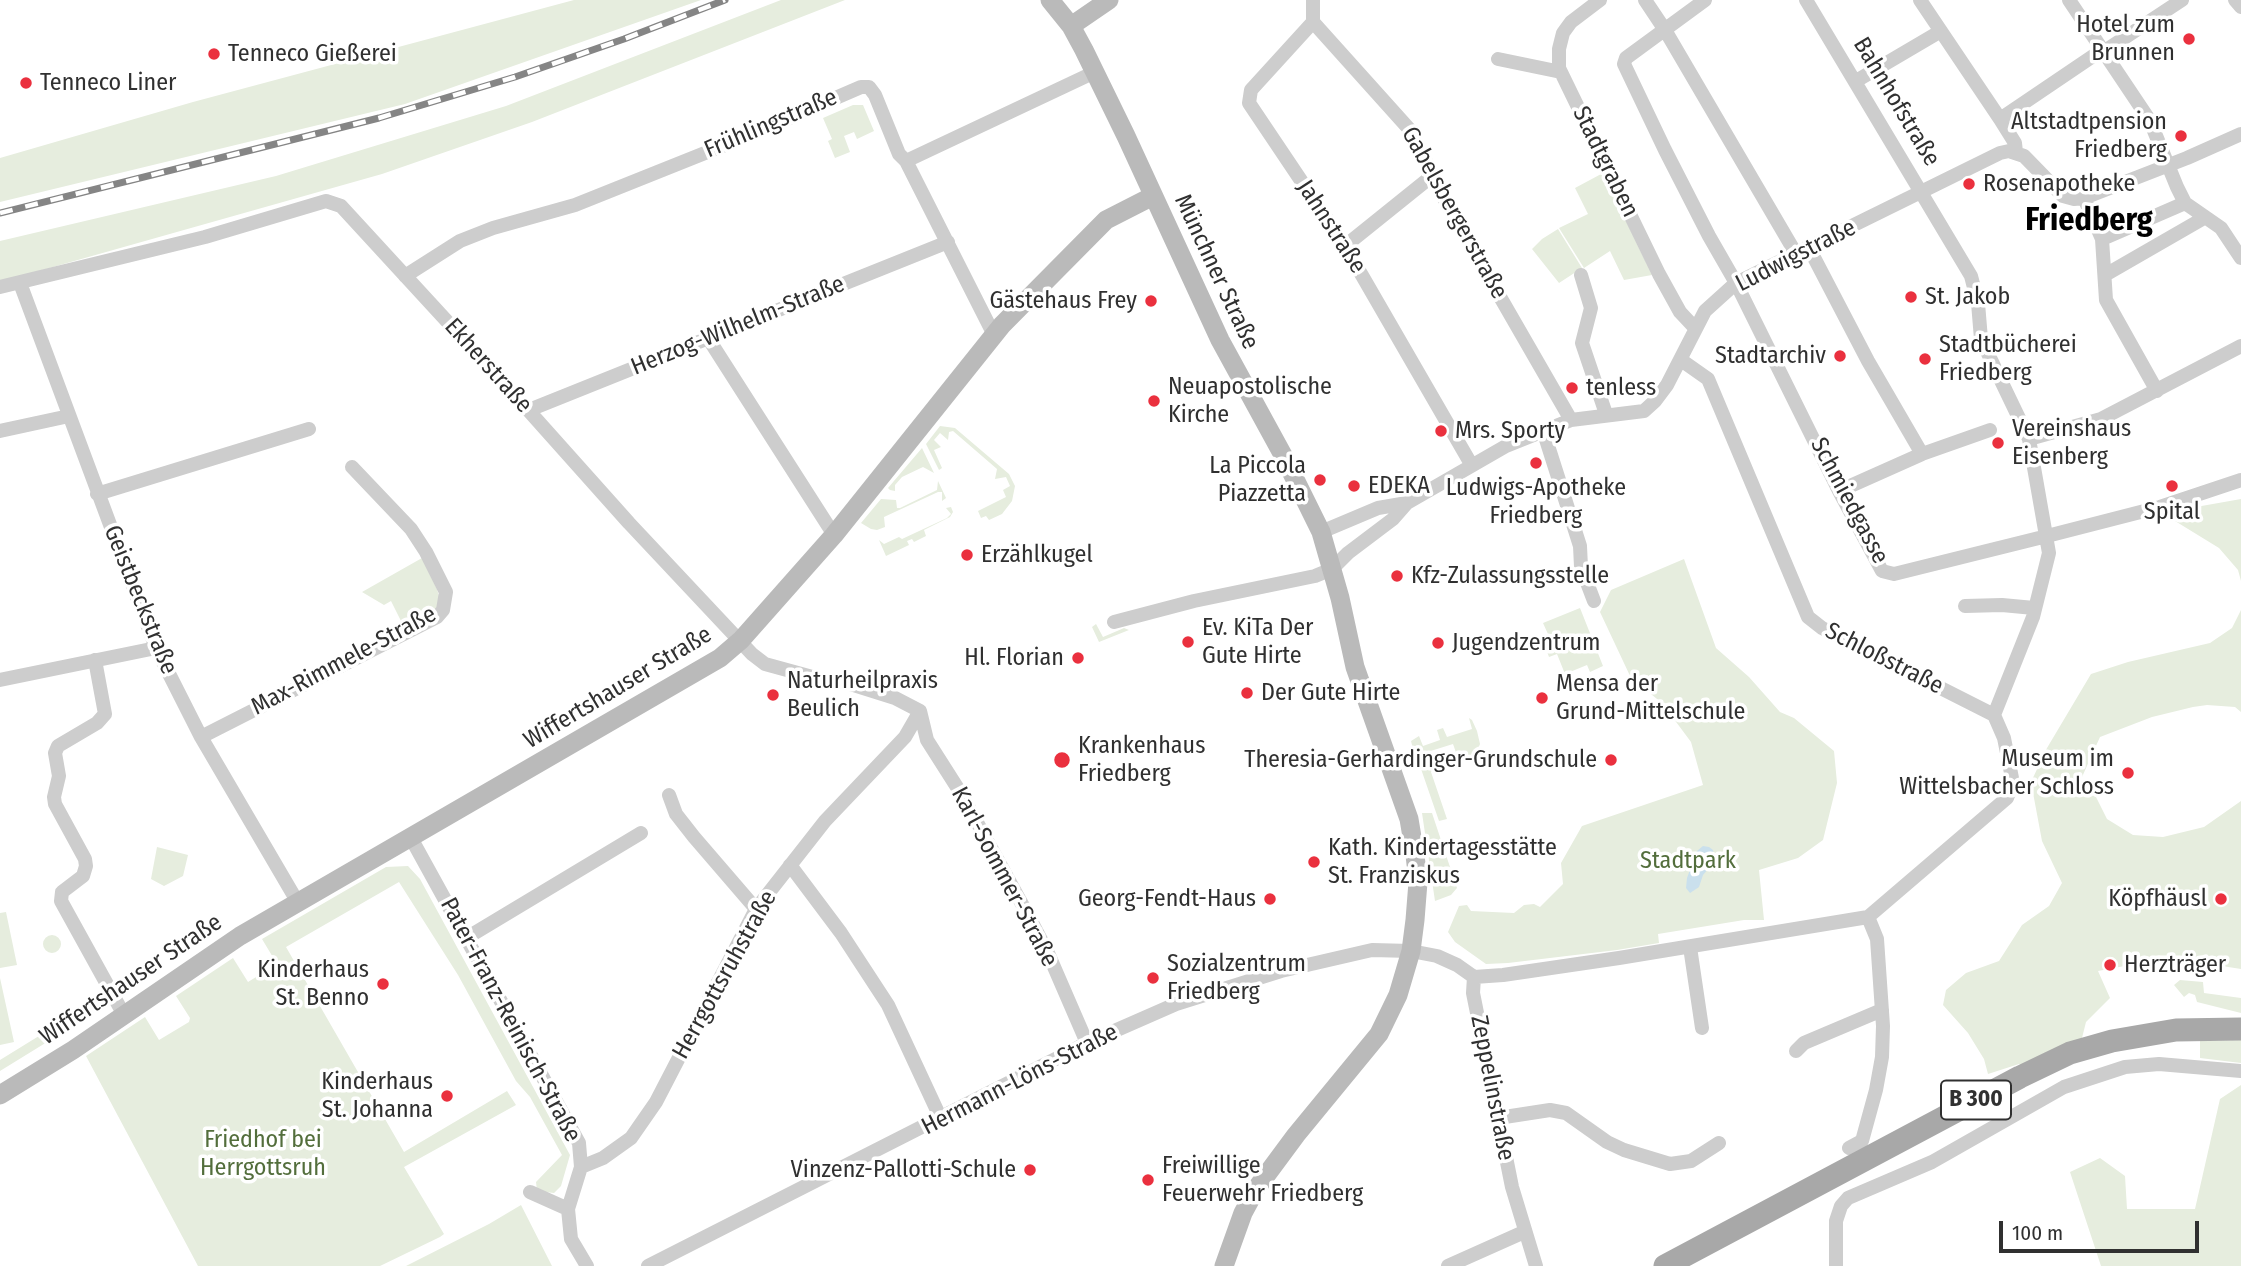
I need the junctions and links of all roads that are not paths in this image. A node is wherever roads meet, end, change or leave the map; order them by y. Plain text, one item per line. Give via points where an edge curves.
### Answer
1 (1050, 0) edge
2 (1109, 0) edge
3 (1313, 0) edge
4 (1600, 0) edge
5 (1644, 0) edge
6 (1705, 0) edge
7 (1806, 0) edge
8 (1920, 0) edge
9 (2069, 0) edge
10 (2182, 0) edge
11 (2235, 0) edge
12 (2241, 7) edge
13 (1313, 22) junction
14 (1071, 26) junction
15 (1665, 30) junction
16 (1941, 31) junction
17 (2102, 51) junction
18 (1498, 59) dead end
19 (1095, 72) junction
20 (1561, 72) junction
21 (1856, 81) junction
22 (2000, 119) junction
23 (2241, 134) edge
24 (2015, 152) junction
25 (906, 161) junction
26 (2168, 165) junction
27 (1432, 176) junction
28 (1922, 193) junction
29 (1153, 196) junction
30 (2084, 198) junction
31 (2185, 203) junction
32 (2204, 218) junction
33 (2102, 239) junction
34 (948, 242) junction
35 (1345, 246) junction
36 (1801, 249) junction
37 (2241, 258) edge
38 (1581, 275) dead end
39 (2105, 275) junction
40 (405, 276) junction
41 (20, 283) junction
42 (1736, 283) junction
43 (0, 287) edge
44 (1695, 328) junction
45 (995, 335) junction
46 (708, 338) junction
47 (2241, 346) edge
48 (1681, 360) junction
49 (2157, 391) junction
50 (529, 410) junction
51 (1606, 414) junction
52 (69, 416) junction
53 (1571, 420) junction
54 (309, 429) dead end
55 (1543, 430) junction
56 (1990, 430) dead end
57 (0, 431) edge
58 (2029, 439) junction
59 (1922, 454) junction
60 (1471, 464) junction
61 (352, 467) dead end
62 (2241, 480) edge
63 (1839, 491) junction
64 (97, 494) junction
65 (1407, 503) junction
66 (1321, 532) junction
67 (834, 535) junction
68 (2047, 536) junction
69 (1332, 569) junction
70 (1594, 601) dead end
71 (1965, 606) dead end
72 (2035, 608) junction
73 (1114, 622) dead end
74 (741, 640) junction
75 (156, 648) junction
76 (95, 660) junction
77 (0, 680) edge
78 (920, 712) junction
79 (1994, 715) junction
80 (201, 737) junction
81 (669, 795) dead end
82 (641, 833) dead end
83 (411, 838) junction
84 (790, 866) junction
85 (297, 901) junction
86 (756, 909) junction
87 (1868, 917) junction
88 (468, 937) junction
89 (1690, 947) junction
90 (1411, 951) junction
91 (1474, 977) junction
92 (1882, 1010) junction
93 (124, 1015) junction
94 (1702, 1028) dead end
95 (2241, 1029) edge
96 (1087, 1043) junction
97 (1796, 1051) dead end
98 (2241, 1071) edge
99 (0, 1095) edge
100 (1498, 1118) junction
101 (941, 1119) junction
102 (1719, 1143) dead end
103 (1849, 1148) dead end
104 (581, 1167) junction
105 (530, 1192) dead end
106 (568, 1209) junction
107 (1524, 1232) junction
108 (587, 1266) edge
109 (648, 1266) edge
110 (1224, 1266) edge
111 (1448, 1266) edge
112 (1536, 1266) edge
113 (1665, 1266) edge
114 (1836, 1266) edge

1 - 14 street, Münchner Straße
2 - 14 street
3 - 13 street
4 - 20 street, Stadtgraben via 1563,33 1558,59
5 - 15 street
6 - 15 street
7 - 21 street, Bahnhofstraße
8 - 16 street
9 - 17 street
10 - 17 street
11 - 12 street
13 - 27 street, Gabelsbergerstraße via 1410,130
13 - 35 street, Jahnstraße via 1251,90 1249,103
14 - 19 street, Münchner Straße
15 - 36 street
15 - 42 street, Schmiedgasse via 1624,64
16 - 21 street
16 - 22 street
17 - 22 street
17 - 26 street via 2150,121
18 - 20 street
19 - 25 street
19 - 29 street, Münchner Straße
20 - 44 street, Stadtgraben via 1659,274 1680,313
21 - 28 street, Bahnhofstraße
22 - 24 street via 2015,143
23 - 26 street
24 - 28 street, Ludwigstraße via 2000,153
24 - 30 street via 2063,195
25 - 34 street
25 - 40 street, Frühlingstraße via 875,95 869,87 861,87 575,205 460,241
26 - 30 street
26 - 31 street
27 - 35 street
27 - 53 street, Gabelsbergerstraße
28 - 36 street, Ludwigstraße
28 - 58 street, Bahnhofstraße via 1970,276 1982,338
29 - 45 street, Wiffertshauser Straße via 1106,220
29 - 66 street, Münchner Straße via 1220,340
30 - 33 street
31 - 32 street
31 - 33 street
32 - 37 street via 2221,228
32 - 39 street
33 - 39 street
34 - 45 street
34 - 46 street, Herzog-Wilhelm-Straße
35 - 60 street, Jahnstraße
36 - 42 street, Ludwigstraße
36 - 59 street
38 - 51 street via 1591,308 1582,343
39 - 49 street via 2106,300
40 - 41 street, Ekherstraße via 341,205 326,201
40 - 50 street, Ekherstraße
41 - 43 street, Ekherstraße
41 - 52 street, Geistbeckstraße
42 - 44 street, Ludwigstraße via 1705,311
42 - 63 street, Schmiedgasse
44 - 48 street, Ludwigstraße
45 - 67 street, Wiffertshauser Straße
46 - 50 street, Herzog-Wilhelm-Straße
46 - 67 street
47 - 49 street
48 - 51 street, Ludwigstraße via 1644,411
48 - 79 street, Schloßstraße via 1708,379 1808,617
49 - 58 street via 2101,419
50 - 74 street, Ekherstraße
51 - 53 street, Ludwigstraße
52 - 57 street
52 - 64 street, Geistbeckstraße
53 - 55 street, Ludwigstraße
54 - 64 street
55 - 60 street, Ludwigstraße
55 - 70 street
56 - 59 street
58 - 68 street, Bahnhofstraße
59 - 63 street
60 - 65 street, Ludwigstraße
61 - 80 street, Max-Rimmele-Straße via 426,552 446,592 443,610 438,617
62 - 68 street, Schmiedgasse
63 - 68 street, Schmiedgasse via 1882,571 1894,575
64 - 75 street, Geistbeckstraße
65 - 66 street, Ludwigstraße via 1378,508
65 - 69 street, Ludwigstraße
66 - 69 street, Münchner Straße
67 - 74 street, Wiffertshauser Straße
68 - 72 street, Bahnhofstraße via 2049,553
69 - 73 street
69 - 90 street, Münchner Straße via 1355,667 1409,819 1418,882
71 - 72 street
72 - 79 street, Bahnhofstraße
74 - 78 street, Ekherstraße via 765,664 841,681 895,698
74 - 83 street, Wiffertshauser Straße via 661,694
75 - 76 street
75 - 80 street, Geistbeckstraße
76 - 77 street
76 - 93 street via 105,714 86,731 63,742 55,753 59,776 55,804 86,866 83,876 62,892 61,901
78 - 84 street, Herrgottsruhstraße via 905,737 825,821
78 - 96 street, Karl-Sommer-Straße via 927,740 1028,915
79 - 87 street via 2013,783 2007,798
80 - 85 street, Geistbeckstraße
81 - 86 street via 676,814
82 - 88 street
83 - 85 street, Wiffertshauser Straße
83 - 88 street, Pater-Franz-Reinisch-Straße
84 - 86 street, Herrgottsruhstraße
84 - 101 street via 888,1005
85 - 93 street, Wiffertshauser Straße
86 - 104 street, Herrgottsruhstraße via 656,1102 631,1138
87 - 89 street
87 - 92 street via 1877,939
88 - 104 street, Pater-Franz-Reinisch-Straße via 579,1143
89 - 91 street
89 - 94 street
90 - 91 street via 1444,958
90 - 96 street, Hermann-Löns-Straße via 1372,950 1270,974 1176,1004
90 - 110 street, Münchner Straße via 1398,995 1379,1034 1256,1189 1238,1223
91 - 100 street, Zeppelinstraße via 1473,993
92 - 97 street via 1804,1043
92 - 103 street via 1876,1090 1862,1141
93 - 99 street, Wiffertshauser Straße
95 - 113 main road, B 300 via 2176,1030 2070,1054
96 - 101 street, Hermann-Löns-Straße
98 - 114 street via 2159,1064 2125,1067 2064,1087 1932,1163 1848,1198 1836,1221
100 - 102 street via 1550,1110 1566,1113 1607,1142 1670,1164 1691,1161
100 - 107 street, Zeppelinstraße
101 - 109 street, Hermann-Löns-Straße
104 - 106 street, Pater-Franz-Reinisch-Straße
105 - 106 street
106 - 108 street via 571,1239
107 - 111 street
107 - 112 street, Zeppelinstraße

